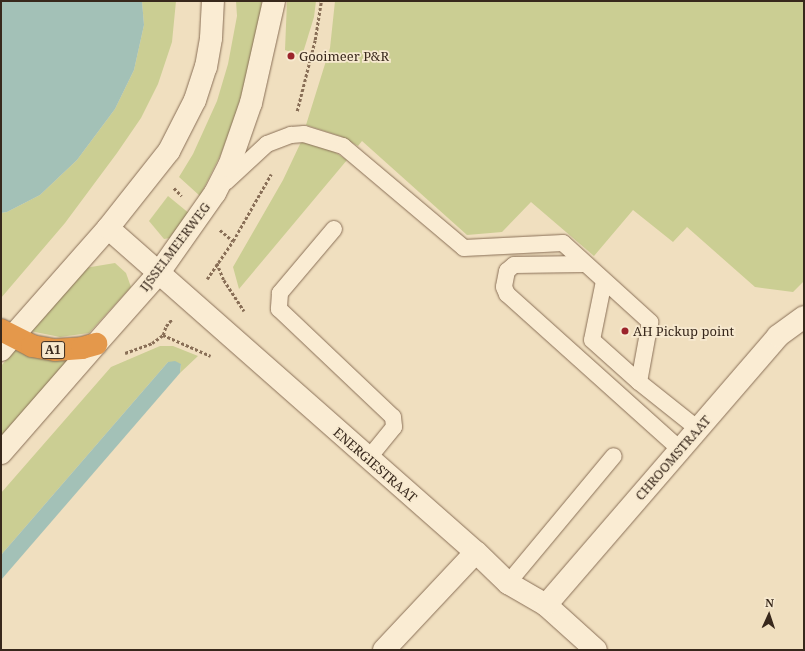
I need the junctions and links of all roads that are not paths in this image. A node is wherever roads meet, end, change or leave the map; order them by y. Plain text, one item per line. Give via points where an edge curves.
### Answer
1 (213, 1) edge
2 (274, 1) edge
3 (215, 193) junction
4 (108, 228) junction
5 (334, 229) dead end
6 (584, 264) junction
7 (158, 274) junction
8 (604, 281) junction
9 (804, 317) edge
10 (5, 339) edge
11 (96, 344) junction
12 (639, 382) junction
13 (698, 429) junction
14 (680, 449) junction
15 (1, 453) edge
16 (614, 456) dead end
17 (368, 459) junction
18 (476, 552) junction
19 (508, 583) junction
20 (546, 605) junction
21 (384, 650) edge
22 (596, 650) edge

1 - 4 street via 211,38 195,100 180,132 155,172
2 - 3 street, IJSSELMEERWEG via 251,103 229,166
3 - 6 lane via 248,159 267,144 291,135 304,134 343,146 464,248 563,243
3 - 7 street, IJSSELMEERWEG
4 - 7 street, ENERGIESTRAAT
4 - 10 street
5 - 17 lane via 280,293 279,309 393,417 394,427
6 - 8 lane
6 - 14 lane via 514,265 507,271 504,287 507,294
7 - 11 street, IJSSELMEERWEG
7 - 17 street, ENERGIESTRAAT
8 - 12 lane via 650,322
8 - 12 lane via 592,340
9 - 13 street, CHROOMSTRAAT via 778,336
10 - 11 highway, A1 via 55,350
11 - 15 street, IJSSELMEERWEG
12 - 13 lane
13 - 14 street, CHROOMSTRAAT
14 - 20 street, CHROOMSTRAAT
16 - 19 lane
17 - 18 street, ENERGIESTRAAT
18 - 19 street, ENERGIESTRAAT
18 - 21 street
19 - 20 street, ENERGIESTRAAT
20 - 22 street, ENERGIESTRAAT

